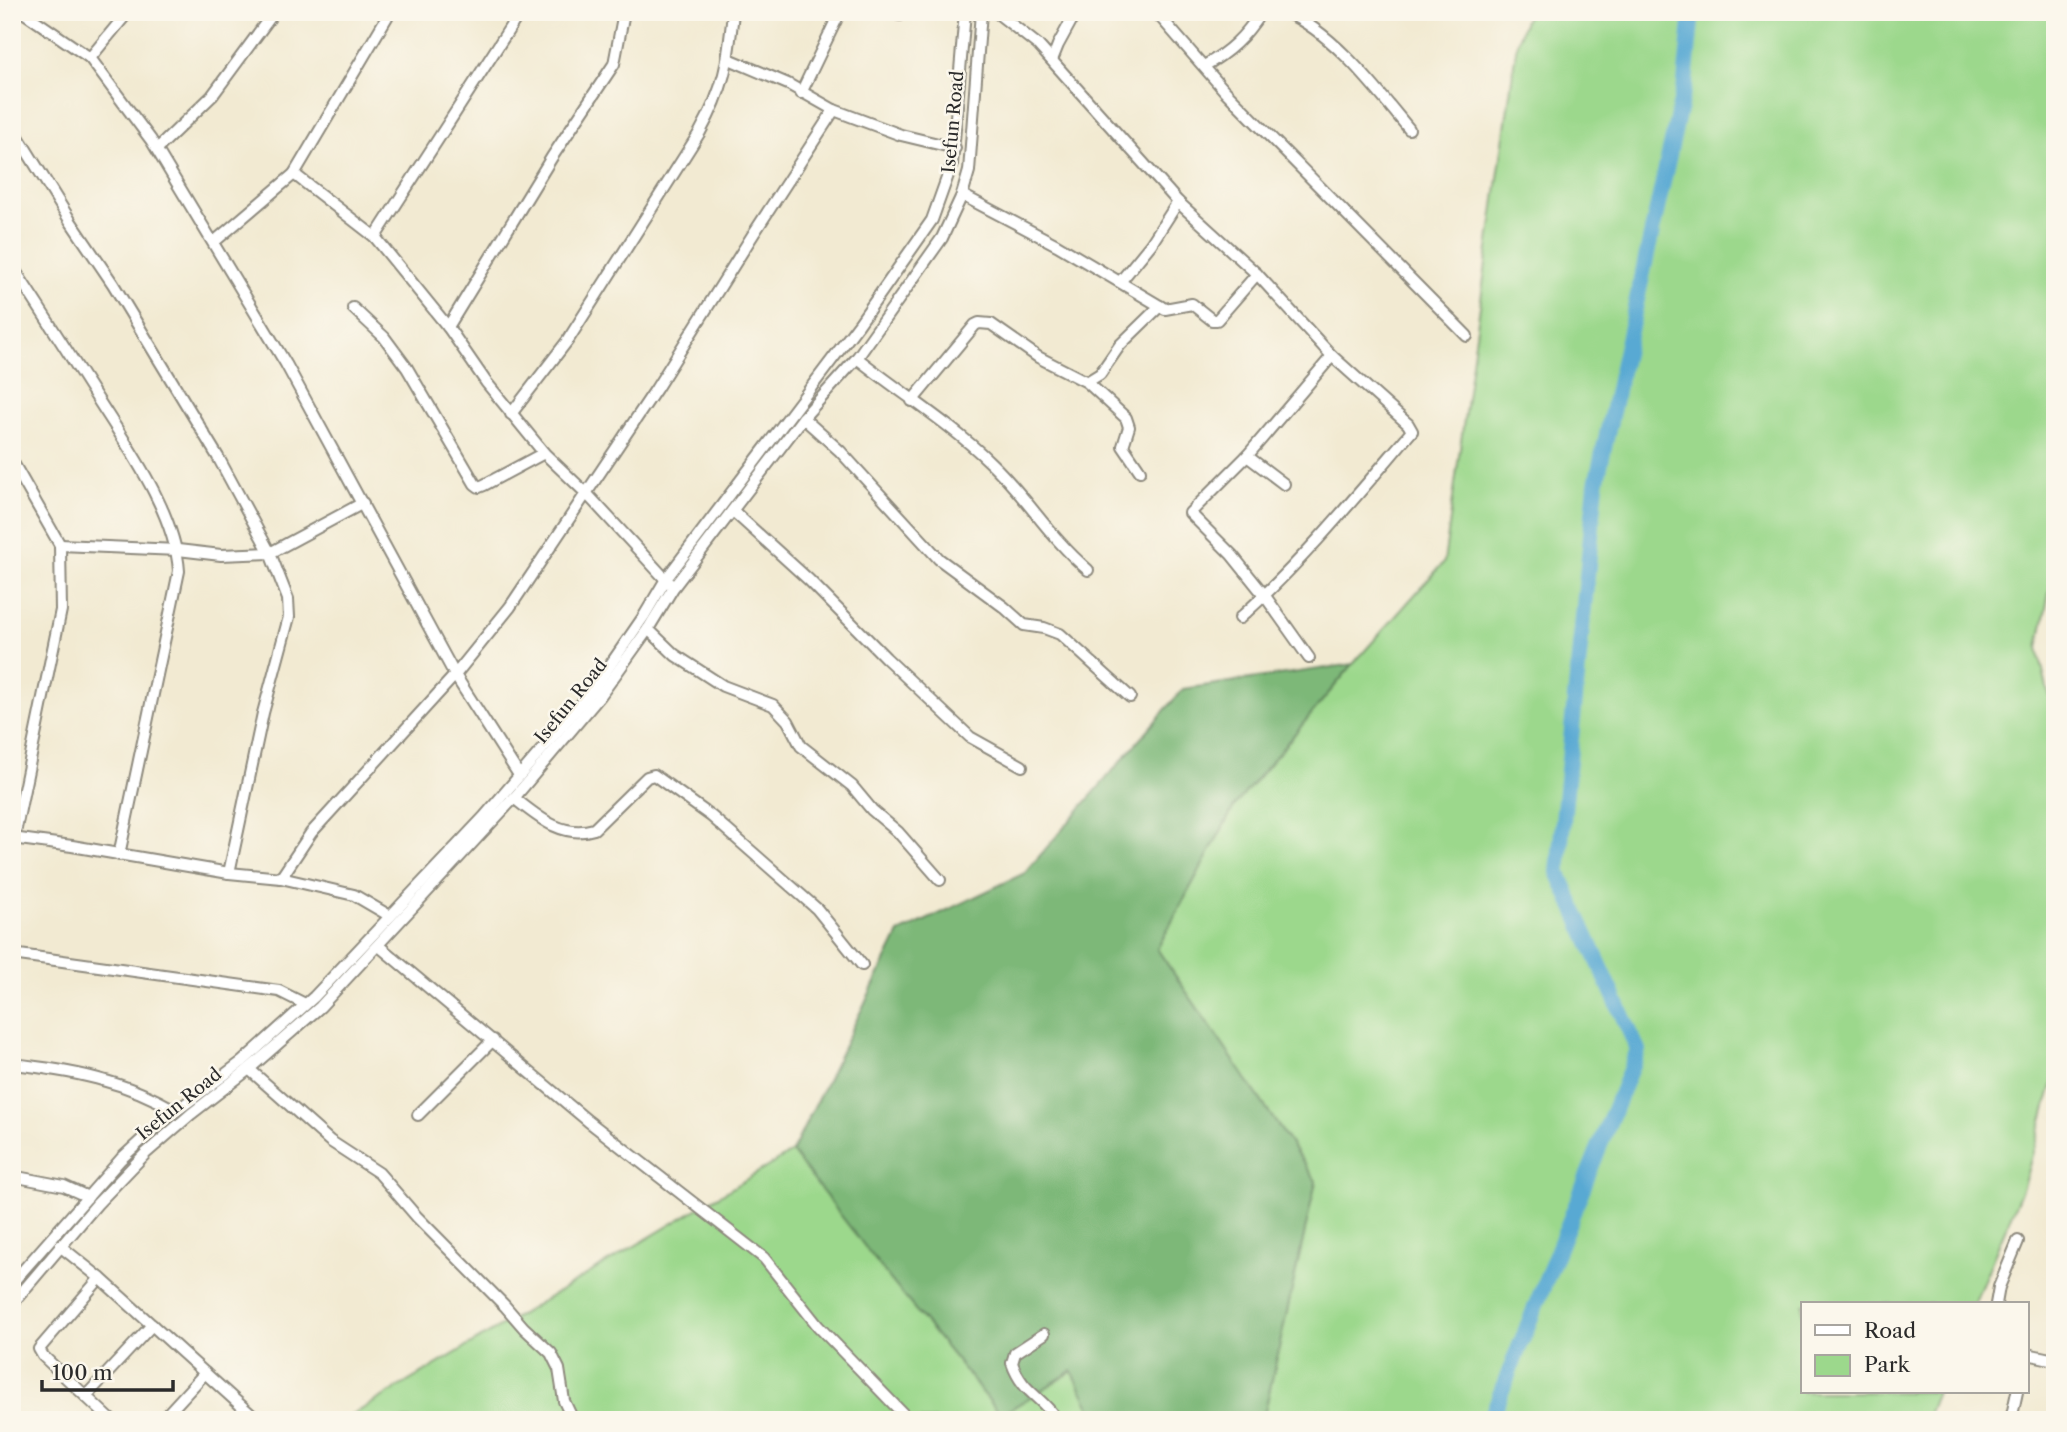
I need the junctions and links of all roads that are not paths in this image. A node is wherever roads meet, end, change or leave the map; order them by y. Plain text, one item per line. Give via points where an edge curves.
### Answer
1 (23, 12) edge
2 (128, 12) edge
3 (274, 12) edge
4 (390, 12) edge
5 (520, 12) edge
6 (624, 12) edge
7 (733, 12) edge
8 (840, 12) edge
9 (886, 12) edge
10 (965, 12) edge
11 (981, 12) edge
12 (996, 12) edge
13 (1076, 12) edge
14 (1156, 12) edge
15 (1261, 12) edge
16 (1285, 12) edge
17 (901, 15) dead end
18 (1058, 44) junction
19 (1038, 45) junction
20 (90, 58) junction
21 (729, 59) junction
22 (1052, 60) junction
23 (1204, 66) junction
24 (801, 93) junction
25 (834, 110) junction
26 (12, 127) edge
27 (1409, 129) dead end
28 (955, 148) junction
29 (157, 149) junction
30 (294, 174) junction
31 (962, 195) junction
32 (1178, 202) junction
33 (375, 237) junction
34 (214, 242) junction
35 (12, 266) edge
36 (1257, 274) junction
37 (1120, 282) junction
38 (1160, 306) junction
39 (353, 308) dead end
40 (448, 327) junction
41 (1467, 336) dead end
42 (1332, 356) junction
43 (857, 358) junction
44 (1087, 382) junction
45 (912, 401) junction
46 (511, 414) junction
47 (803, 418) junction
48 (544, 453) junction
49 (1247, 456) junction
50 (12, 461) edge
51 (1140, 471) dead end
52 (1284, 484) dead end
53 (587, 495) junction
54 (363, 503) junction
55 (733, 511) junction
56 (60, 545) junction
57 (178, 550) junction
58 (270, 553) junction
59 (1088, 570) dead end
60 (670, 584) junction
61 (1265, 596) junction
62 (1240, 618) dead end
63 (648, 629) junction
64 (1309, 658) dead end
65 (455, 675) junction
66 (1130, 697) dead end
67 (1022, 766) dead end
68 (519, 775) junction
69 (514, 798) junction
70 (13, 838) edge
71 (119, 855) junction
72 (229, 873) junction
73 (281, 878) junction
74 (940, 880) dead end
75 (390, 916) junction
76 (379, 946) junction
77 (12, 954) edge
78 (862, 965) dead end
79 (305, 1004) junction
80 (493, 1040) junction
81 (12, 1064) edge
82 (249, 1069) junction
83 (176, 1111) junction
84 (418, 1115) dead end
85 (12, 1176) edge
86 (89, 1197) junction
87 (2018, 1241) dead end
88 (60, 1246) junction
89 (100, 1278) junction
90 (12, 1283) edge
91 (1996, 1302) edge
92 (12, 1304) edge
93 (152, 1325) junction
94 (1044, 1334) dead end
95 (2028, 1354) edge
96 (2055, 1360) edge
97 (205, 1373) junction
98 (2017, 1394) edge
99 (86, 1396) junction
100 (255, 1419) edge
101 (111, 1420) edge
102 (162, 1420) edge
103 (573, 1420) edge
104 (909, 1420) edge
105 (1056, 1420) edge
106 (2011, 1420) edge

1 - 20 street
2 - 20 street
3 - 29 street via 212,96
4 - 30 street
5 - 33 street
6 - 40 street via 614,64
7 - 21 street
8 - 24 street
9 - 17 street
10 - 28 street, Isefun Road
11 - 31 street, Isefun Road via 969,171
12 - 19 street
13 - 18 street
14 - 23 street
15 - 23 street via 1242,39
16 - 27 street via 1302,19 1332,43
18 - 19 street
18 - 22 street
19 - 22 street
20 - 29 street
21 - 24 street
21 - 46 street via 717,101 700,132 568,340
22 - 32 street
23 - 41 street
24 - 25 street
25 - 28 street via 901,135
25 - 53 street
26 - 58 street via 133,316
28 - 60 street, Isefun Road via 932,220
29 - 34 street
30 - 33 street
30 - 34 street
31 - 37 street
31 - 43 street, Isefun Road via 942,238
32 - 36 street
32 - 37 street
33 - 40 street
34 - 54 street
35 - 57 street via 121,435
36 - 38 street via 1217,320 1192,304
36 - 42 street
37 - 38 street
38 - 44 street
39 - 48 street via 384,337 407,368 475,484 484,485
40 - 46 street
42 - 49 street
42 - 61 street via 1412,431
43 - 45 street
43 - 47 street, Isefun Road
44 - 45 street via 1038,357 991,324 979,323
44 - 51 street via 1126,418 1129,426 1123,446
45 - 59 street via 993,464 1065,550
46 - 48 street
47 - 55 street, Isefun Road
47 - 66 street via 840,451 939,559 1024,625 1060,634
48 - 53 street
49 - 52 street
49 - 61 street via 1190,513
50 - 56 street
53 - 60 street
53 - 65 street via 510,607
54 - 58 street
54 - 65 street
55 - 60 street, Isefun Road
55 - 67 street via 961,729
56 - 57 street
56 - 70 street via 61,610
57 - 58 street via 221,555
57 - 71 street via 179,571
58 - 72 street via 288,599 289,617
60 - 63 street, Isefun Road
60 - 68 street, Isefun Road via 593,690
61 - 62 street
61 - 64 street
63 - 69 street, Isefun Road via 600,696
63 - 74 street via 675,655 723,686 773,705 788,720 801,746 852,786
65 - 68 street
65 - 73 street via 311,833
68 - 75 street, Isefun Road
69 - 76 street, Isefun Road
69 - 78 street via 546,823 585,832 594,829 647,776 654,775 711,816 817,909
70 - 71 street
71 - 72 street
72 - 73 street
73 - 75 street via 354,895
75 - 79 street, Isefun Road
76 - 80 street
76 - 82 street, Isefun Road via 312,1015
77 - 79 street via 279,991
79 - 83 street, Isefun Road via 243,1061
80 - 84 street
80 - 104 street via 588,1121 764,1258 799,1305
81 - 83 street via 131,1087
82 - 88 street, Isefun Road via 146,1153
82 - 103 street via 330,1141 379,1173 416,1217 551,1353
83 - 86 street, Isefun Road via 121,1159
85 - 86 street via 64,1186
86 - 90 street, Isefun Road
87 - 91 street
88 - 89 street
88 - 92 street, Isefun Road
89 - 93 street
89 - 99 street via 39,1349
93 - 97 street
93 - 99 street
94 - 105 street via 1015,1353 1012,1363 1024,1387 1044,1402
95 - 96 street
97 - 100 street
97 - 102 street
98 - 106 street
99 - 101 street

